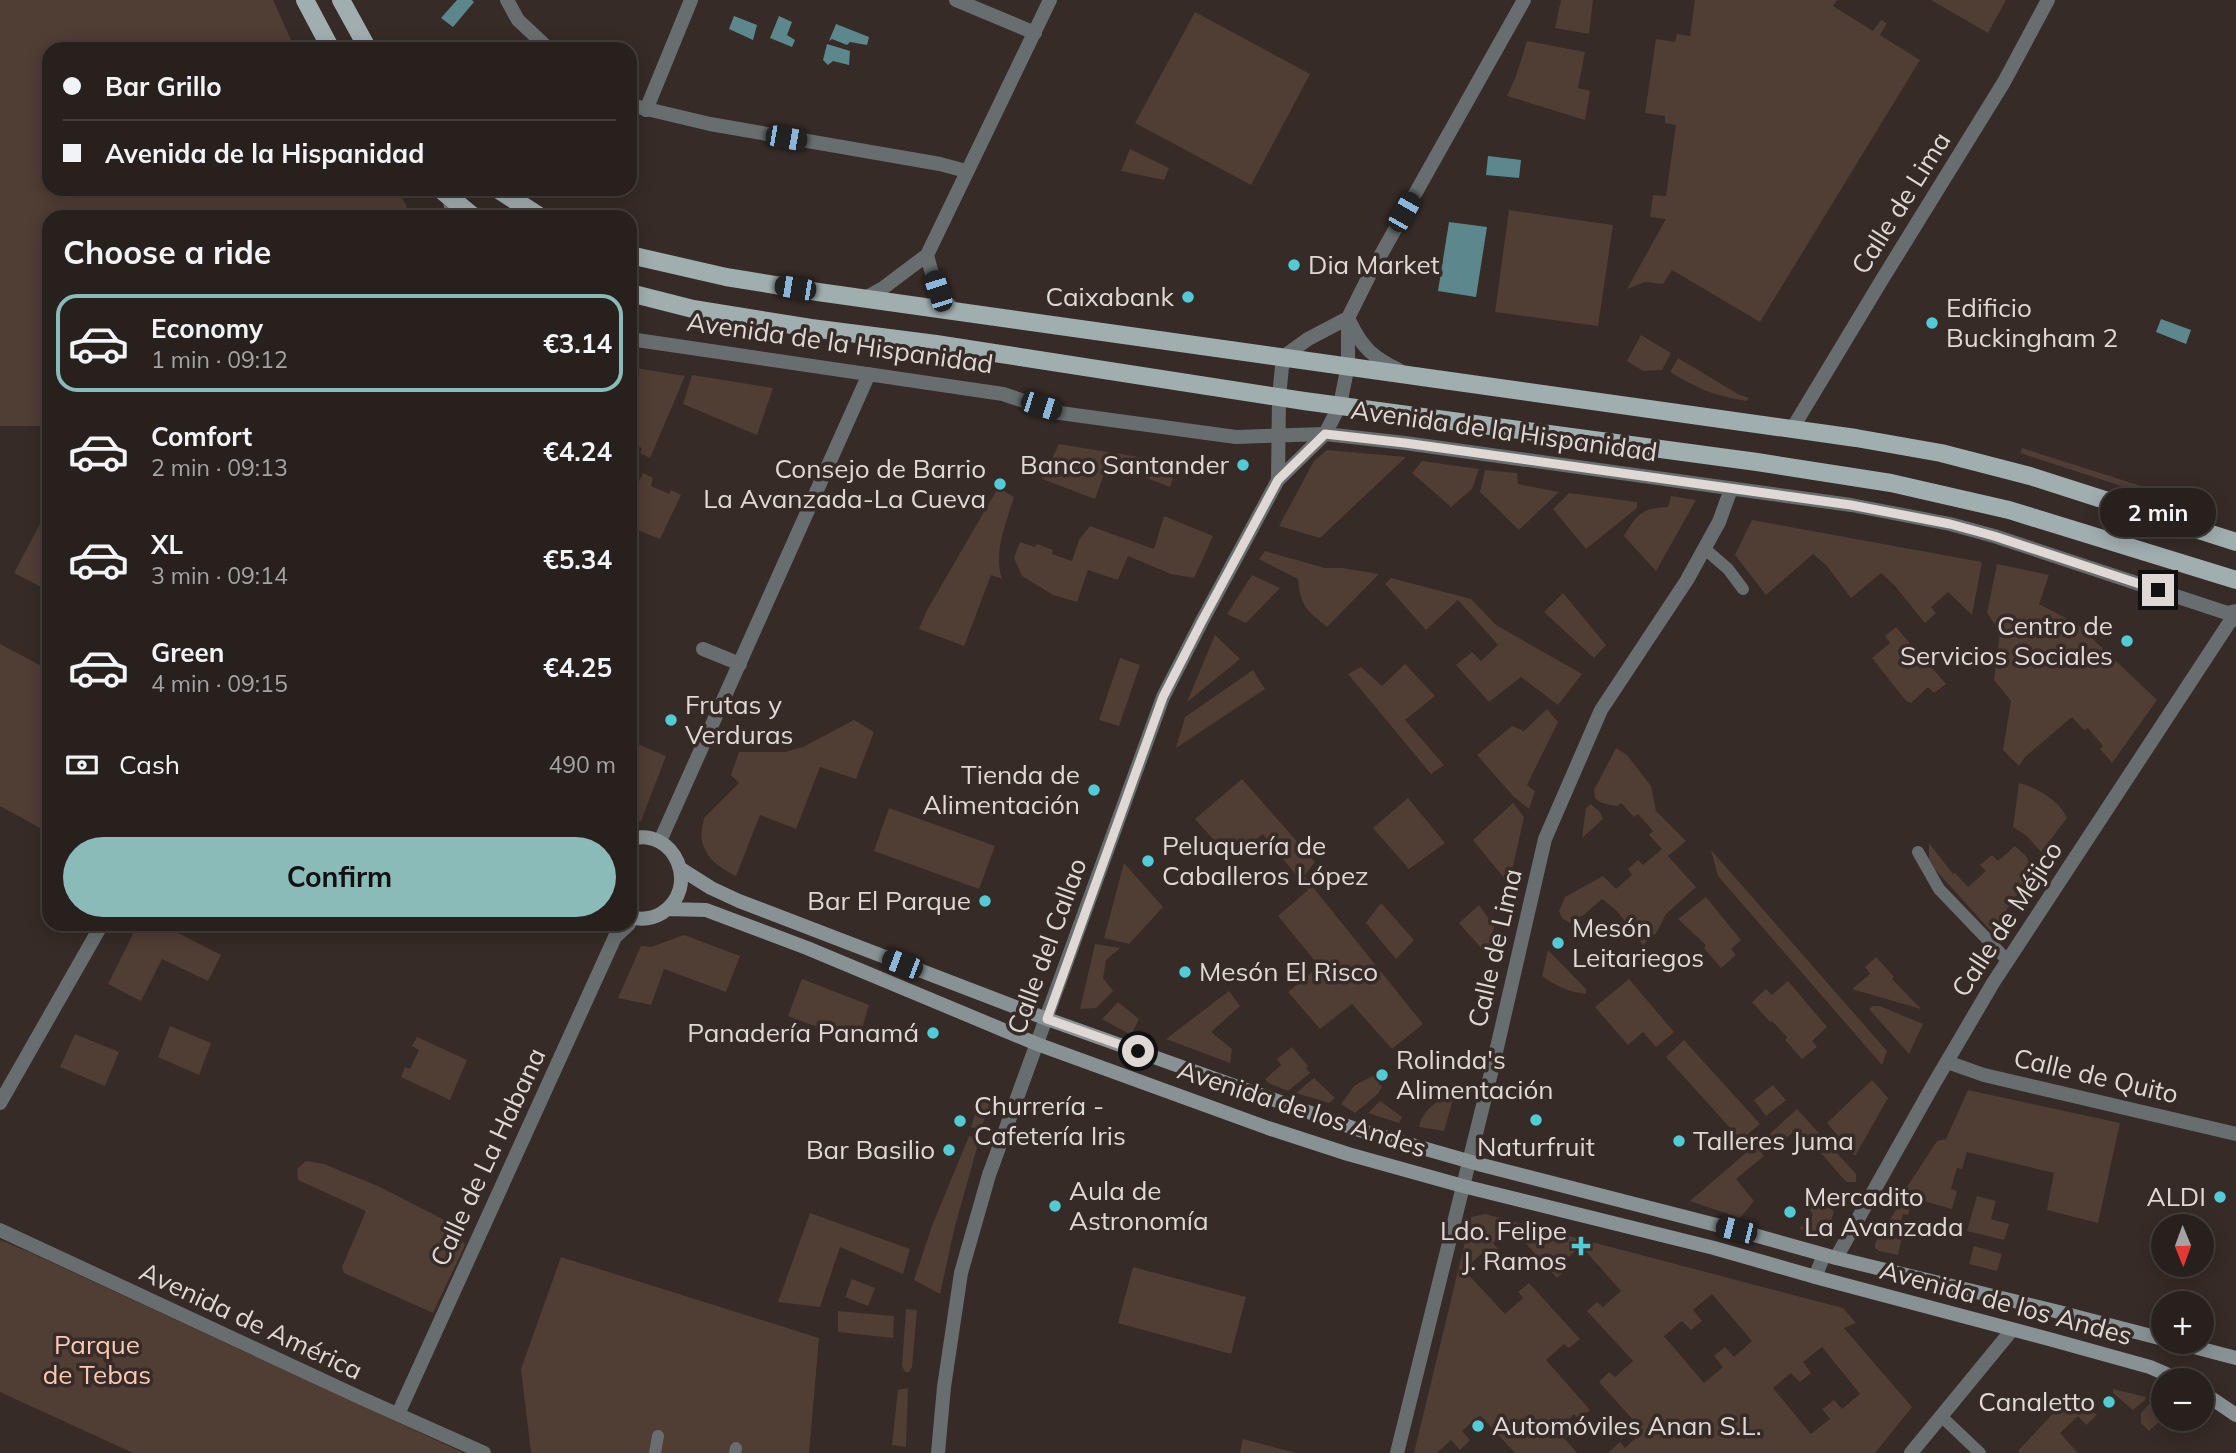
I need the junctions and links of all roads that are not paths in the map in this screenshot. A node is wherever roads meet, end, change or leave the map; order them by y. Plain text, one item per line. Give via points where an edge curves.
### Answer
1 (305, 0) edge
2 (341, 0) edge
3 (507, 0) edge
4 (691, 0) edge
5 (956, 0) edge
6 (1049, 0) edge
7 (1524, 0) edge
8 (2048, 0) edge
9 (1035, 33) junction
10 (327, 42) edge
11 (364, 42) edge
12 (542, 42) edge
13 (637, 107) edge
14 (646, 110) junction
15 (967, 171) junction
16 (448, 196) edge
17 (508, 196) edge
18 (465, 210) edge
19 (530, 210) edge
20 (927, 255) junction
21 (637, 257) edge
22 (637, 295) edge
23 (867, 297) junction
24 (959, 313) junction
25 (1348, 318) junction
26 (637, 341) edge
27 (1283, 357) junction
28 (1348, 365) junction
29 (869, 374) junction
30 (1406, 374) junction
31 (1279, 397) junction
32 (1340, 405) junction
33 (1792, 429) junction
34 (1325, 434) junction
35 (1279, 435) junction
36 (1278, 480) junction
37 (1731, 489) junction
38 (2236, 542) edge
39 (1704, 549) junction
40 (2236, 580) edge
41 (1743, 589) dead end
42 (2236, 611) edge
43 (2236, 617) edge
44 (702, 649) dead end
45 (740, 664) junction
46 (637, 838) edge
47 (660, 841) junction
48 (1917, 852) dead end
49 (681, 869) junction
50 (668, 909) junction
51 (637, 920) edge
52 (99, 931) edge
53 (621, 931) edge
54 (2008, 961) junction
55 (1047, 1019) junction
56 (1037, 1044) junction
57 (1947, 1062) junction
58 (0, 1103) edge
59 (2236, 1134) edge
60 (1469, 1161) junction
61 (1463, 1186) junction
62 (0, 1230) edge
63 (1830, 1257) junction
64 (1815, 1277) junction
65 (2012, 1329) junction
66 (2151, 1336) edge
67 (2214, 1352) edge
68 (2236, 1358) edge
69 (2152, 1368) edge
70 (2214, 1400) edge
71 (397, 1414) junction
72 (2236, 1415) edge
73 (1941, 1416) junction
74 (658, 1436) dead end
75 (484, 1453) edge
76 (655, 1453) edge
77 (938, 1453) edge
78 (1397, 1453) edge
79 (1911, 1453) edge
80 (1980, 1453) edge

1 - 10 main road
2 - 11 main road
3 - 12 street via 518,20
4 - 14 street
5 - 9 street
6 - 9 street
7 - 25 street, Calle del Callao
8 - 33 street, Calle de Lima via 2004,82
9 - 15 street
13 - 14 street
14 - 15 street
15 - 20 street
16 - 18 main road
17 - 19 main road
20 - 23 street
20 - 24 street via 938,291
21 - 23 main road, Avenida de la Hispanidad via 726,277
22 - 31 main road, Avenida de la Hispanidad via 693,309
23 - 24 main road, Avenida de la Hispanidad
24 - 27 main road, Avenida de la Hispanidad
25 - 27 street
25 - 28 street, Calle del Callao
25 - 30 street via 1358,340 1378,360
26 - 29 street, Avenida de la Hispanidad
27 - 28 main road, Avenida de la Hispanidad
27 - 31 street, Calle del Callao
28 - 30 main road, Avenida de la Hispanidad
28 - 32 street, Calle del Callao
29 - 35 street, Avenida de la Hispanidad via 1003,394 1060,412 1236,437
29 - 45 street
30 - 33 main road, Avenida de la Hispanidad
31 - 32 main road, Avenida de la Hispanidad
31 - 35 street, Calle del Callao
32 - 34 street, Calle del Callao
32 - 40 main road, Avenida de la Hispanidad via 1891,483 2008,510
33 - 38 main road, Avenida de la Hispanidad via 1941,453 2020,473
34 - 35 street, Avenida de la Hispanidad
34 - 36 street, Calle del Callao
34 - 37 street, Avenida de la Hispanidad
35 - 36 street, Calle del Callao
36 - 55 street, Calle del Callao via 1163,697
37 - 39 street, Calle de Lima
37 - 42 street, Avenida de la Hispanidad via 1950,524 2227,613
39 - 41 lane
39 - 60 street, Calle de Lima via 1601,710 1545,839
43 - 54 street, Calle de Méjico
44 - 45 street
45 - 47 street
46 - 47 main road
47 - 49 main road via 670,848
48 - 54 lane via 1939,889
49 - 50 main road via 682,884
49 - 55 main road, Avenida de los Andes via 739,901
50 - 51 main road, Avenida de los Andes
50 - 56 main road, Avenida de los Andes via 706,910
52 - 58 street
53 - 71 street, Calle de La Habana
54 - 57 street, Calle de Méjico
55 - 56 street, Calle del Callao
55 - 60 main road, Avenida de los Andes via 1356,1129
56 - 61 main road, Avenida de los Andes via 1268,1128
56 - 77 street, Calle del Callao via 989,1175 961,1273
57 - 59 street, Calle de Quito via 1984,1075
57 - 63 street, Calle de Méjico
60 - 61 street, Calle de Lima
60 - 63 main road, Avenida de los Andes
61 - 64 main road, Avenida de los Andes
61 - 78 street, Calle de Lima
62 - 71 street, Avenida de América
63 - 64 street
63 - 66 main road, Avenida de los Andes
64 - 65 main road, Avenida de los Andes
65 - 69 main road, Avenida de los Andes
65 - 73 street
67 - 68 main road
70 - 72 main road
71 - 75 street, Avenida de América
73 - 79 street
73 - 80 lane
74 - 76 lane

